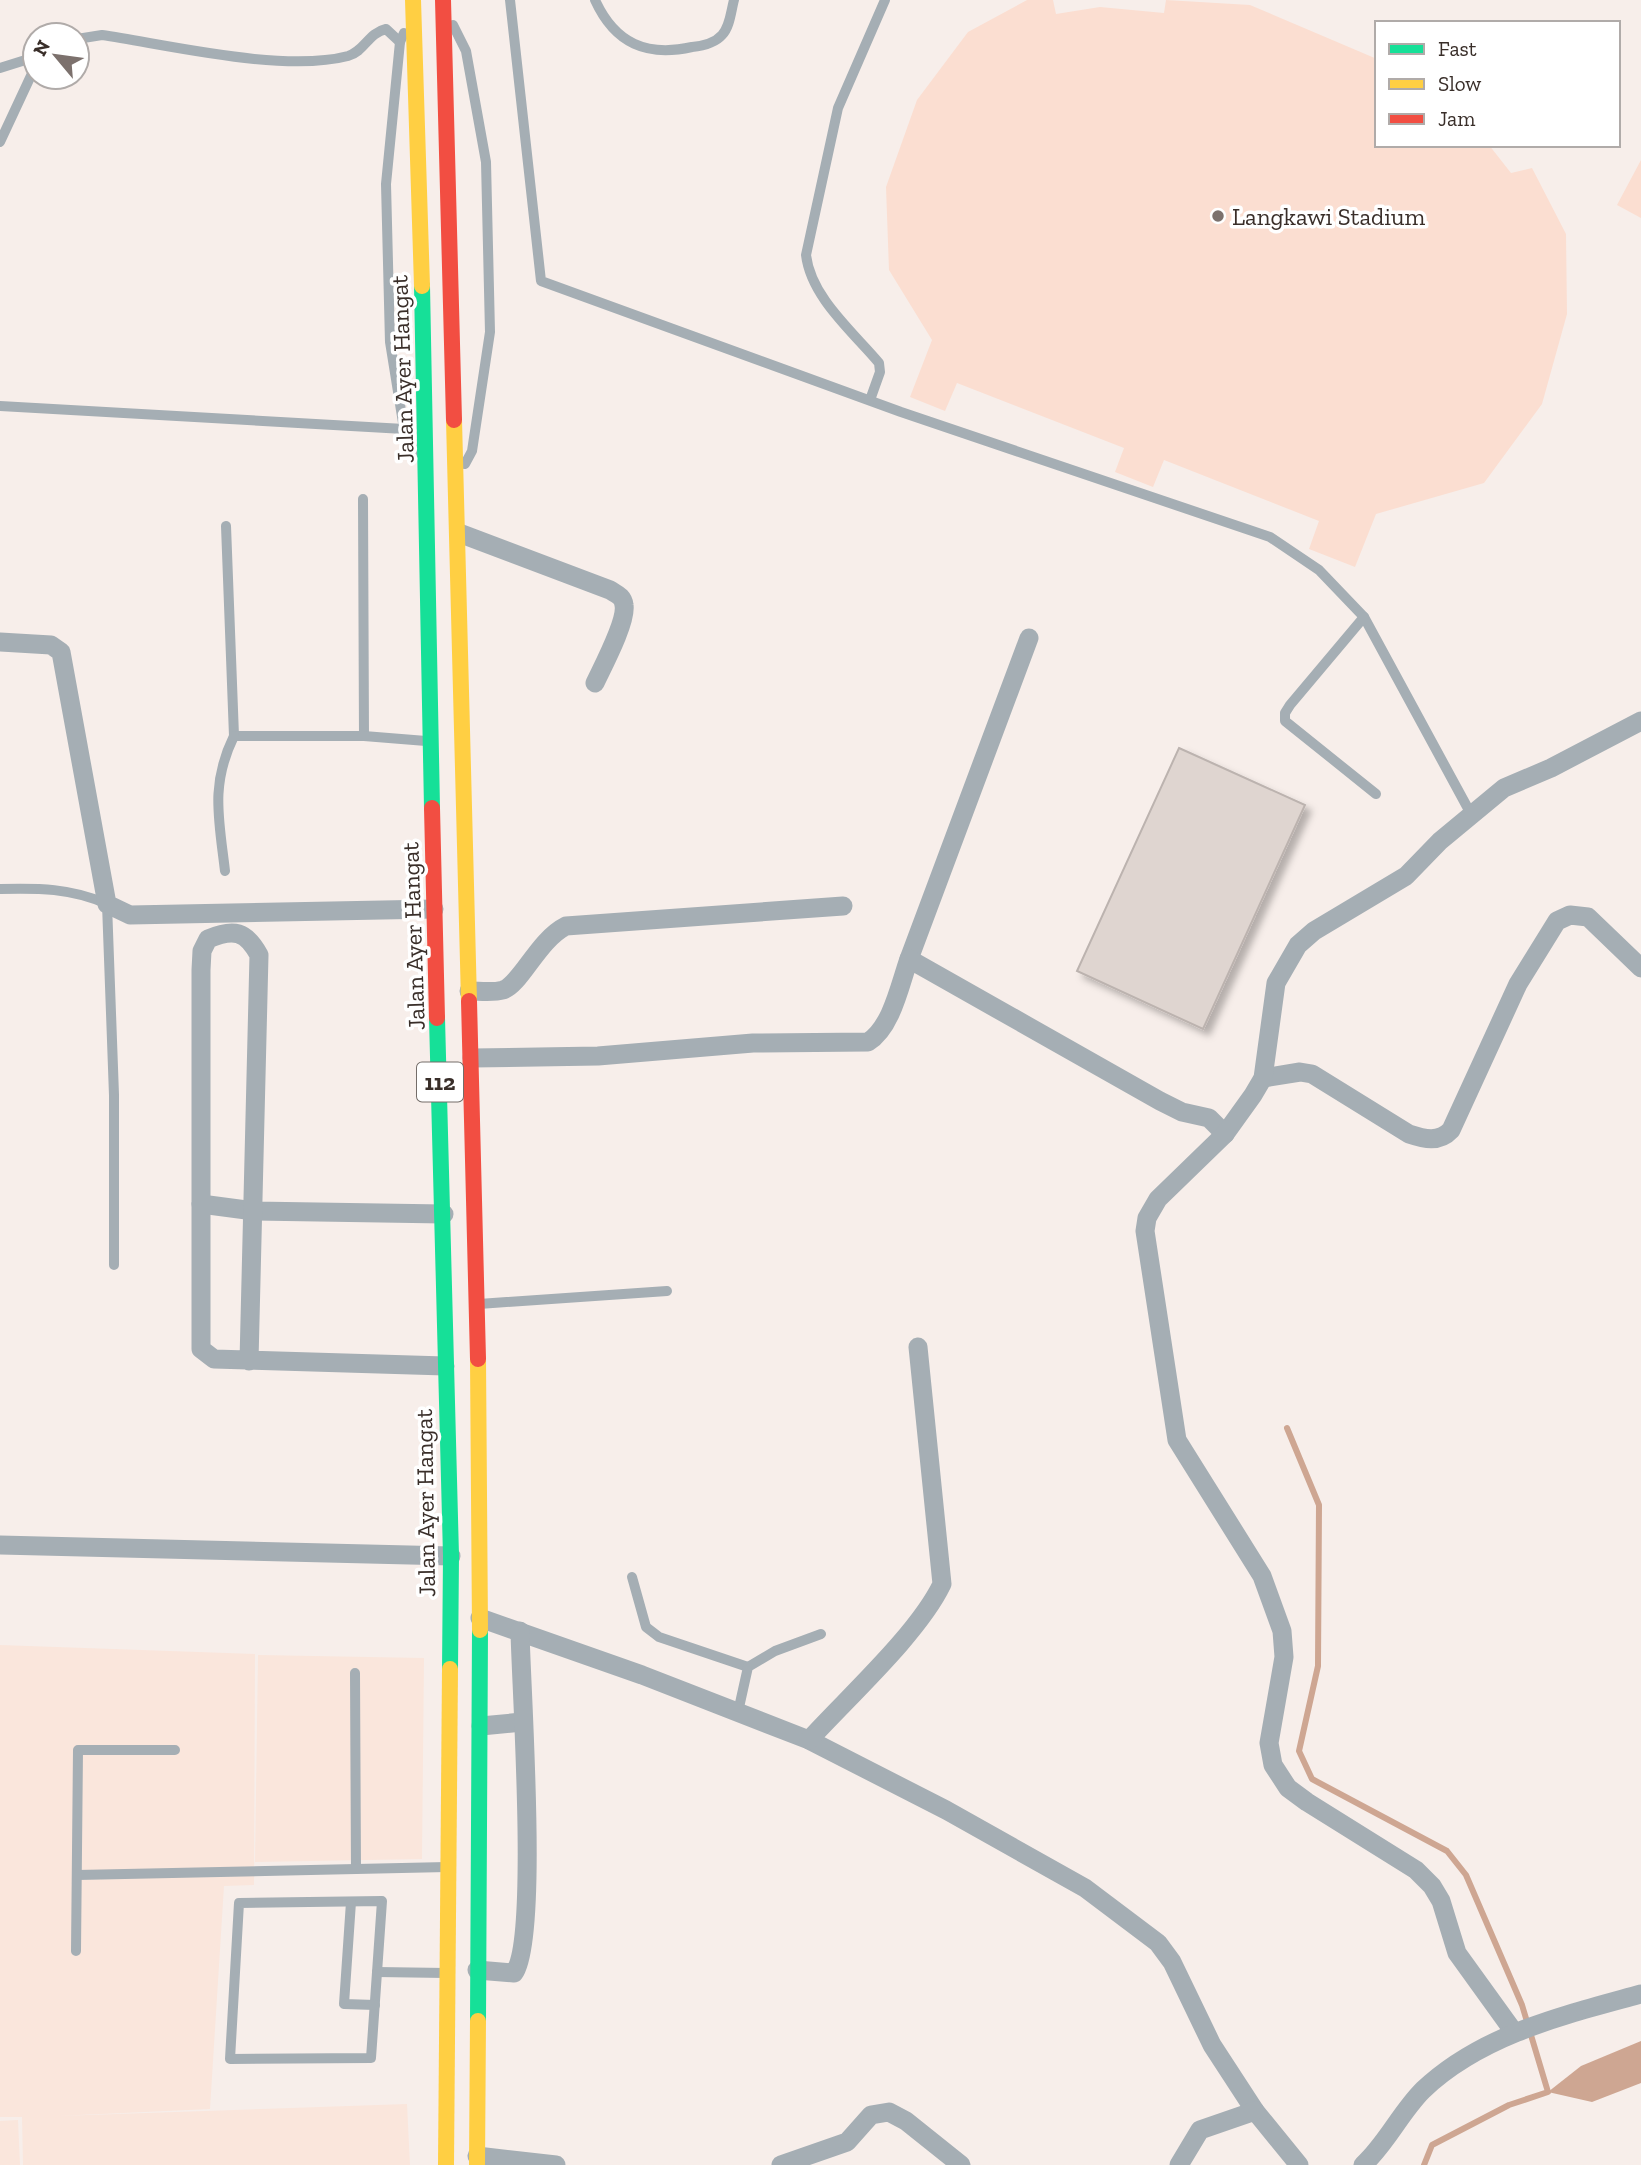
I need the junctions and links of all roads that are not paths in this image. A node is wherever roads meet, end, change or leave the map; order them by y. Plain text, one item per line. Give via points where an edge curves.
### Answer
1 (510, 0) edge
2 (595, 0) edge
3 (734, 0) edge
4 (886, 0) edge
5 (443, 3) edge
6 (413, 6) edge
7 (91, 37) edge
8 (400, 42) junction
9 (21, 61) edge
10 (0, 68) edge
11 (24, 91) edge
12 (0, 142) edge
13 (870, 400) junction
14 (0, 406) edge
15 (404, 429) junction
16 (456, 484) junction
17 (428, 489) junction
18 (363, 499) dead end
19 (226, 526) dead end
20 (459, 533) junction
21 (1364, 617) junction
22 (1030, 638) dead end
23 (0, 642) edge
24 (596, 683) dead end
25 (1641, 721) edge
26 (234, 736) junction
27 (364, 736) junction
28 (430, 741) junction
29 (1376, 794) dead end
30 (1471, 814) junction
31 (225, 872) dead end
32 (0, 889) edge
33 (107, 904) junction
34 (843, 906) dead end
35 (434, 909) junction
36 (909, 959) junction
37 (1641, 968) edge
38 (469, 991) junction
39 (472, 1058) junction
40 (1263, 1078) junction
41 (1225, 1134) junction
42 (201, 1204) junction
43 (254, 1211) junction
44 (444, 1214) junction
45 (114, 1265) dead end
46 (667, 1291) dead end
47 (477, 1304) junction
48 (918, 1347) dead end
49 (249, 1361) junction
50 (445, 1366) junction
51 (0, 1545) edge
52 (451, 1556) junction
53 (632, 1577) dead end
54 (480, 1618) junction
55 (520, 1631) junction
56 (821, 1634) dead end
57 (748, 1667) junction
58 (355, 1673) dead end
59 (738, 1712) junction
60 (522, 1722) junction
61 (481, 1726) junction
62 (809, 1740) junction
63 (175, 1750) dead end
64 (447, 1867) junction
65 (356, 1869) junction
66 (78, 1875) junction
67 (351, 1902) junction
68 (76, 1951) dead end
69 (477, 1970) junction
70 (377, 1972) junction
71 (446, 1973) junction
72 (1641, 1993) edge
73 (375, 2005) junction
74 (1518, 2030) junction
75 (1255, 2111) junction
76 (828, 2157) edge
77 (477, 2160) edge
78 (542, 2164) edge
79 (446, 2165) edge
80 (781, 2165) edge
81 (961, 2165) edge
82 (1179, 2165) edge
83 (1299, 2165) edge
84 (1363, 2165) edge

1 - 13 lane via 541,281
2 - 3 lane via 606,19 631,44 654,51 680,50 718,39 727,28
4 - 13 lane via 838,108 806,255 808,274 817,289 879,363
5 - 16 main road, Jalan Ayer Hangat / 112
5 - 16 lane via 466,51 486,162 490,332 472,451
6 - 8 lane
6 - 17 main road, Jalan Ayer Hangat / 112
7 - 8 lane via 102,34 304,63 349,55 360,50 374,32 386,29
8 - 15 lane via 386,184 390,342
9 - 10 lane
11 - 12 lane
13 - 21 lane via 1270,537 1319,570
14 - 15 lane
15 - 17 lane via 423,461
16 - 20 main road, Jalan Ayer Hangat / 112
17 - 28 main road, Jalan Ayer Hangat / 112
18 - 27 lane
19 - 26 lane
20 - 24 street via 621,597 625,607 622,619
20 - 38 main road, Jalan Ayer Hangat / 112
21 - 29 lane via 1290,705 1285,721
21 - 30 lane
22 - 36 street
23 - 33 street via 51,645 61,652
25 - 30 street via 1504,788
26 - 27 lane
26 - 31 lane via 219,773
27 - 28 lane
28 - 35 main road, Jalan Ayer Hangat / 112
30 - 40 street via 1406,876 1298,944 1276,984
32 - 33 lane via 50,888
33 - 35 street via 130,915
33 - 45 lane
34 - 38 street via 566,926 541,944 503,990
35 - 44 main road, Jalan Ayer Hangat / 112
36 - 39 street via 885,1022 868,1042 754,1043 598,1056
36 - 41 street via 1148,1095 1182,1112 1209,1118
37 - 40 street via 1588,917 1570,915 1557,921 1518,984 1451,1130 1441,1138 1423,1139 1409,1133 1312,1074
38 - 39 main road, Jalan Ayer Hangat / 112
39 - 47 main road, Jalan Ayer Hangat / 112
40 - 41 street
41 - 74 street via 1158,1199 1145,1231 1177,1440 1262,1576 1282,1631 1284,1657 1269,1742 1273,1765 1288,1788 1416,1870 1432,1885 1457,1953
42 - 43 street
42 - 43 street via 202,951 208,939 235,933 250,939 260,956
42 - 49 street via 201,1349 214,1359
43 - 44 street
43 - 49 street
44 - 50 main road, Jalan Ayer Hangat / 112
46 - 47 lane
47 - 54 main road, Jalan Ayer Hangat / 112
48 - 62 street via 942,1584 915,1624
49 - 50 street
50 - 52 main road, Jalan Ayer Hangat / 112
51 - 52 street
52 - 64 main road, Jalan Ayer Hangat / 112
53 - 57 lane via 646,1627 659,1637
54 - 55 street
54 - 61 main road, Jalan Ayer Hangat / 112
55 - 59 street
55 - 60 street
56 - 57 lane
57 - 59 lane
58 - 65 lane
59 - 62 street
60 - 61 street
60 - 69 street via 528,1887 523,1950 514,1973
61 - 69 main road, Jalan Ayer Hangat / 112
62 - 75 street via 1020,1850 1141,1927 1172,1962 1212,2045
63 - 66 lane via 78,1750
64 - 65 lane
64 - 71 main road, Jalan Ayer Hangat / 112
65 - 66 lane
66 - 68 lane
67 - 70 lane via 382,1901
67 - 73 lane via 344,2004
67 - 73 lane via 239,1903 230,2059 371,2058
69 - 77 main road, Jalan Ayer Hangat / 112
70 - 71 lane
70 - 73 lane
71 - 79 main road, Jalan Ayer Hangat / 112
72 - 74 street
74 - 84 street via 1426,2088
75 - 82 street via 1200,2130
75 - 83 street
76 - 80 street
76 - 81 street via 871,2115 890,2112
77 - 78 street

